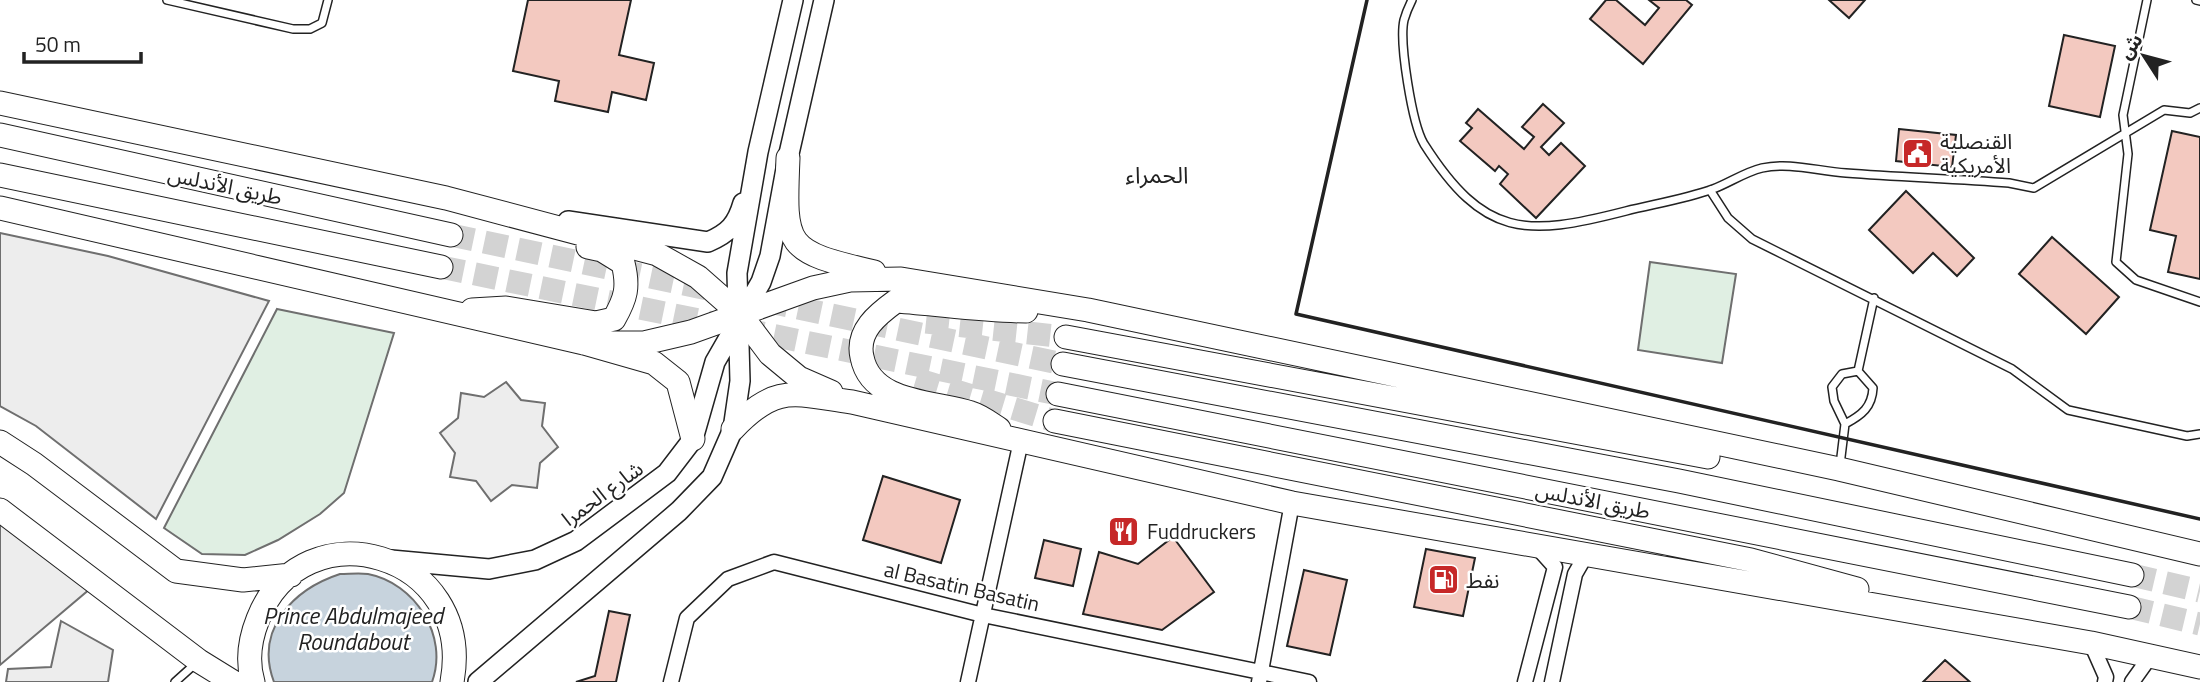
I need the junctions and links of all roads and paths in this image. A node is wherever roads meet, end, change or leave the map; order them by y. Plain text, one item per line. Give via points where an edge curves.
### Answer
1 (167, 0) edge
2 (328, 0) edge
3 (793, 0) edge
4 (824, 0) edge
5 (1412, 0) edge
6 (2147, 0) edge
7 (0, 103) edge
8 (2200, 108) edge
9 (2126, 133) junction
10 (0, 135) edge
11 (758, 152) junction
12 (788, 158) junction
13 (0, 175) edge
14 (1710, 190) junction
15 (446, 198) junction
16 (0, 208) edge
17 (451, 235) tunnel mouth
18 (441, 267) tunnel mouth
19 (901, 279) junction
20 (1874, 299) junction
21 (2200, 302) edge
22 (1088, 310) junction
23 (445, 311) junction
24 (740, 314) junction
25 (1066, 337) tunnel mouth
26 (584, 344) junction
27 (1063, 364) tunnel mouth
28 (1858, 371) junction
29 (1058, 394) tunnel mouth
30 (852, 402) junction
31 (1055, 421) tunnel mouth
32 (1845, 424) junction
33 (733, 429) junction
34 (2200, 434) edge
35 (693, 439) junction
36 (1021, 441) junction
37 (0, 442) edge
38 (1839, 469) junction
39 (1292, 503) junction
40 (0, 510) edge
41 (2134, 538) junction
42 (1537, 547) junction
43 (2200, 552) edge
44 (1586, 555) junction
45 (390, 560) junction
46 (2200, 564) edge
47 (291, 575) junction
48 (2132, 575) tunnel mouth
49 (2129, 607) tunnel mouth
50 (983, 615) junction
51 (2002, 627) junction
52 (2091, 643) junction
53 (2200, 651) edge
54 (2151, 654) junction
55 (199, 661) junction
56 (2200, 667) edge
57 (1260, 677) edge
58 (175, 682) edge
59 (233, 682) edge
60 (253, 682) edge
61 (452, 682) edge
62 (478, 682) edge
63 (671, 682) edge
64 (968, 682) edge
65 (1309, 682) edge
66 (1525, 682) edge
67 (1552, 682) edge
68 (2105, 682) edge
69 (2132, 682) edge

1 - 2 lane via 293,29 322,23
3 - 11 main road
4 - 12 main road, شارع الحمرا
5 - 14 lane via 1404,22 1406,56 1411,103 1421,138 1447,178 1472,203 1503,221 1536,229 1574,225
6 - 9 lane via 2123,116
7 - 15 main road
8 - 9 lane via 2190,113 2164,110
9 - 14 lane via 2034,188 1803,166 1761,169
9 - 21 lane via 2128,154 2116,262 2136,280
10 - 17 main road, طريق الأندلس
11 - 15 main road via 738,220 726,234 708,242 632,233
11 - 24 main road via 737,273
12 - 19 main road via 785,215 791,235 803,250 823,260
12 - 24 main road, شارع الحمرا via 770,257 761,282
13 - 18 main road, طريق الأندلس
14 - 20 lane via 1728,218 1752,239
15 - 23 main road via 525,232 602,250 624,263 628,283 626,299 614,318 596,323 506,308
15 - 24 main road via 657,254 698,277
16 - 23 main road
19 - 22 main road
19 - 24 main road via 813,288
20 - 28 lane
20 - 34 lane via 2012,369 2068,410 2187,436
22 - 36 main road via 980,311 896,301 875,317 863,337 865,372 884,389 973,413
22 - 38 main road
23 - 26 main road
24 - 26 main road via 644,343
24 - 30 main road via 770,354 799,378
24 - 33 main road via 740,381
24 - 35 main road, شارع الحمرا via 716,362
25 - 38 main road via 1787,472
26 - 35 main road via 654,363 678,382
27 - 48 main road, طريق الأندلس via 1679,481
28 - 32 lane via 1872,388 1872,399 1862,415
28 - 32 lane via 1842,374 1832,387
29 - 49 main road, طريق الأندلس
30 - 33 main road via 780,394 755,406
30 - 36 main road
31 - 51 main road via 1751,560
32 - 38 lane
33 - 62 main road via 712,477 679,511
35 - 45 main road, شارع الحمرا via 667,473 616,514 576,541 535,560 489,569
36 - 39 main road
36 - 50 street
37 - 47 main road via 176,571 243,580
38 - 41 main road
39 - 42 main road
39 - 57 street
40 - 55 main road
41 - 43 main road
41 - 46 main road
42 - 44 main road
42 - 66 street via 1555,567
44 - 51 main road
44 - 67 street via 1575,574
45 - 47 main road via 365,554 339,555 313,562
45 - 61 main road via 418,576 439,600 452,628 456,660
47 - 60 main road via 274,591 253,631
50 - 57 street, al Basatin Basatin
50 - 63 street, al Basatin Basatin via 774,562 728,579 687,618
50 - 64 street
51 - 52 main road
52 - 54 main road
52 - 68 street
53 - 54 main road
54 - 56 main road
54 - 69 street
55 - 58 lane
55 - 59 main road
57 - 65 street, al Basatin Basatin

